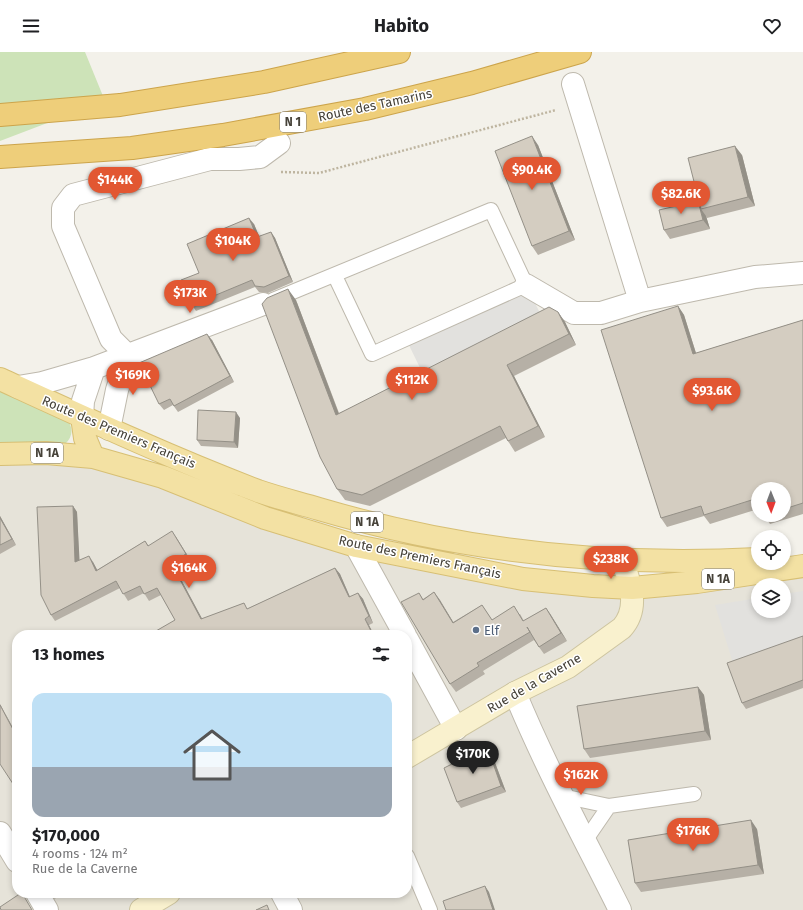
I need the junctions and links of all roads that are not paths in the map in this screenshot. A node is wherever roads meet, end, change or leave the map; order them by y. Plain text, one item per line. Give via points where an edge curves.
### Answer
1 (399, 52) edge
2 (580, 52) edge
3 (576, 94) road end
4 (0, 116) edge
5 (278, 142) dead end
6 (0, 157) edge
7 (803, 273) edge
8 (335, 276) junction
9 (526, 285) junction
10 (640, 301) junction
11 (264, 304) joint
12 (128, 356) junction
13 (94, 368) junction
14 (9, 383) edge
15 (82, 417) junction
16 (109, 429) junction
17 (0, 454) edge
18 (93, 457) junction
19 (356, 546) junction
20 (803, 556) edge
21 (791, 557) edge
22 (751, 559) edge
23 (622, 560) junction
24 (803, 566) edge
25 (632, 588) junction
26 (402, 630) edge
27 (412, 649) edge
28 (515, 693) junction
29 (456, 729) junction
30 (412, 754) edge
31 (694, 794) dead end
32 (562, 796) junction
33 (609, 806) junction
34 (0, 833) edge
35 (585, 841) junction
36 (12, 853) edge
37 (412, 868) edge
38 (40, 898) edge
39 (161, 898) edge
40 (285, 898) edge
41 (47, 910) edge
42 (141, 910) edge
43 (291, 910) edge
44 (430, 910) edge
45 (620, 910) edge

1 - 4 highway via 264,82 120,105
2 - 6 highway, Route des Tamarins / N 1 via 472,83 365,109 231,134 132,148
3 - 10 street
5 - 12 street via 260,156 210,159 73,195 63,208 63,226 112,339
7 - 10 street via 755,277
8 - 9 lane via 491,210
8 - 9 lane via 372,354
8 - 11 lane
9 - 10 street via 574,313 602,314
11 - 12 street
12 - 13 street
12 - 16 street via 117,390
13 - 14 street via 42,383
13 - 15 street via 83,401
14 - 15 main road, Route des Premiers Français / N 1A
15 - 16 main road, Route des Premiers Français / N 1A
15 - 18 main road via 85,438
16 - 18 main road
16 - 23 main road, Route des Premiers Français / N 1A via 260,491 354,519 445,540 523,552
17 - 18 main road, Route des Premiers Français / N 1A via 46,453
18 - 19 main road, Route des Premiers Français / N 1A via 163,477 265,518
19 - 25 main road, Route des Premiers Français / N 1A via 523,579
19 - 26 street
20 - 21 main road
22 - 23 main road, Route des Premiers Français / N 1A via 708,562
23 - 25 street
24 - 25 main road, Route des Premiers Français / N 1A via 697,582
25 - 28 street, Rue de la Caverne via 633,598 627,622 622,628 568,667
27 - 29 street
28 - 29 street, Rue de la Caverne
28 - 32 street via 525,720
29 - 30 street, Rue de la Caverne
31 - 33 lane
32 - 33 lane
32 - 35 street
33 - 35 lane
34 - 36 street
35 - 45 street
37 - 44 lane
38 - 41 street
39 - 42 street
40 - 43 street

